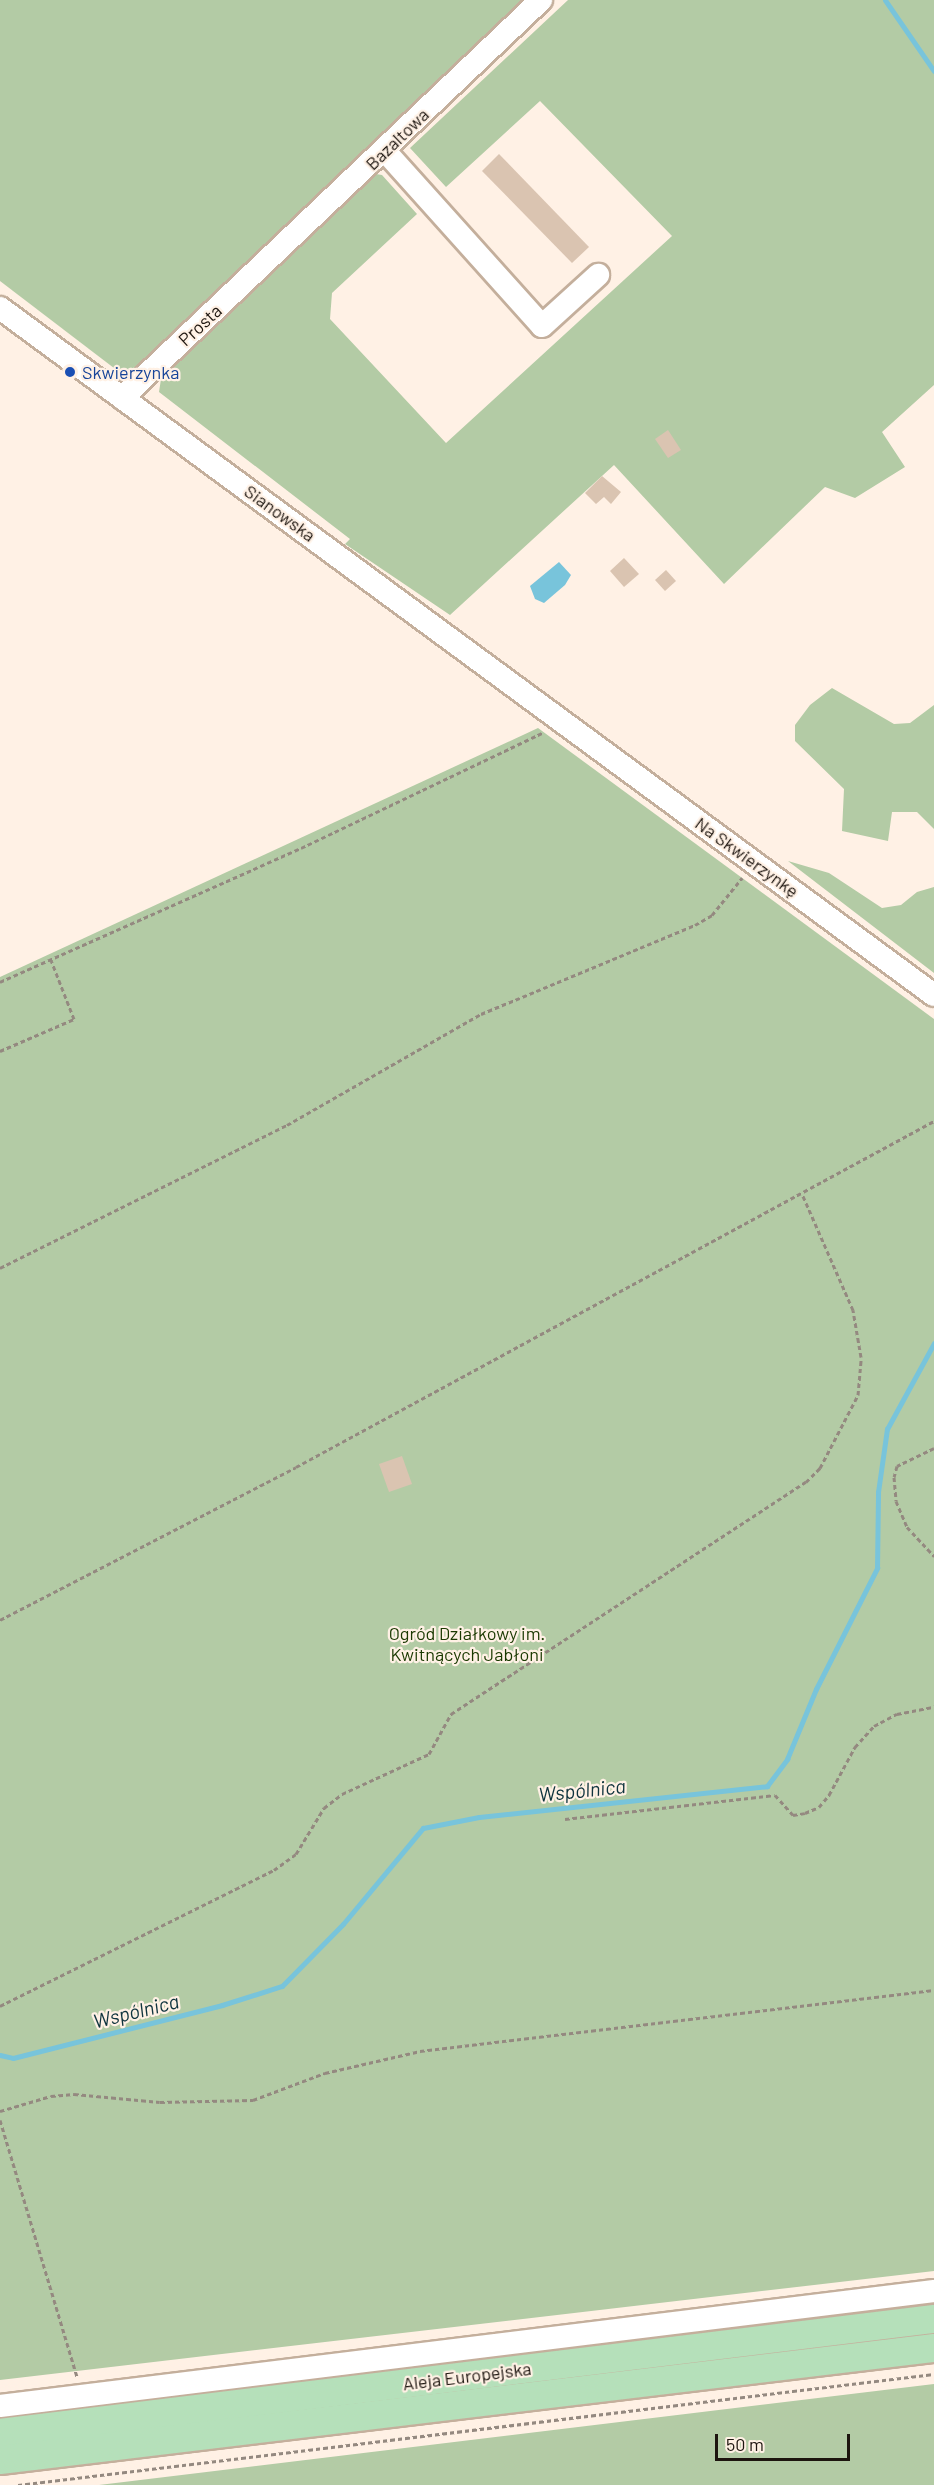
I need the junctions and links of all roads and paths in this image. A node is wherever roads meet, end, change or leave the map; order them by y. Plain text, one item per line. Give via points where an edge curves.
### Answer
1 (541, 0) edge
2 (385, 151) junction
3 (598, 274) dead end
4 (252, 276) joint
5 (0, 308) edge
6 (122, 398) junction
7 (559, 720) junction
8 (754, 862) junction
9 (51, 960) junction
10 (0, 982) edge
11 (934, 995) edge
12 (0, 1051) edge
13 (934, 1121) edge
14 (802, 1194) junction
15 (0, 1268) edge
16 (934, 1448) edge
17 (934, 1556) edge
18 (0, 1620) edge
19 (934, 1707) edge
20 (565, 1819) dead end
21 (934, 1990) edge
22 (0, 2006) edge
23 (0, 2112) edge
24 (0, 2120) edge
25 (934, 2291) edge
26 (934, 2319) edge
27 (934, 2348) edge
28 (934, 2374) edge
29 (83, 2396) junction
30 (0, 2406) edge
31 (0, 2433) edge
32 (0, 2460) edge
33 (18, 2485) edge

1 - 2 street, Bazaltowa
2 - 3 street via 542,326
2 - 4 street, Bazaltowa
4 - 6 street, Prosta
5 - 6 street, Sianowska
6 - 7 street, Sianowska
7 - 8 street, Na Skwierzynkę
7 - 9 path via 544,732 302,848
8 - 11 street, Na Skwierzynkę
8 - 15 path via 712,915 695,925 481,1014 287,1125
9 - 10 path
9 - 12 path via 74,1019
13 - 14 path
14 - 18 path via 296,1467
14 - 22 path via 853,1310 861,1357 858,1395 820,1468 806,1482 451,1714 429,1755 342,1794 324,1808 296,1854 274,1870
16 - 17 path via 897,1466 894,1477 896,1501 907,1527
19 - 20 path via 897,1714 874,1726 855,1747 829,1795 819,1807 805,1813 793,1815 776,1795
21 - 23 path via 420,2051 325,2073 253,2100 160,2102 74,2094 51,2096
24 - 29 path
25 - 29 street
26 - 31 main road, Aleja Europejska
27 - 32 main road, Aleja Europejska
28 - 33 path
29 - 30 street

